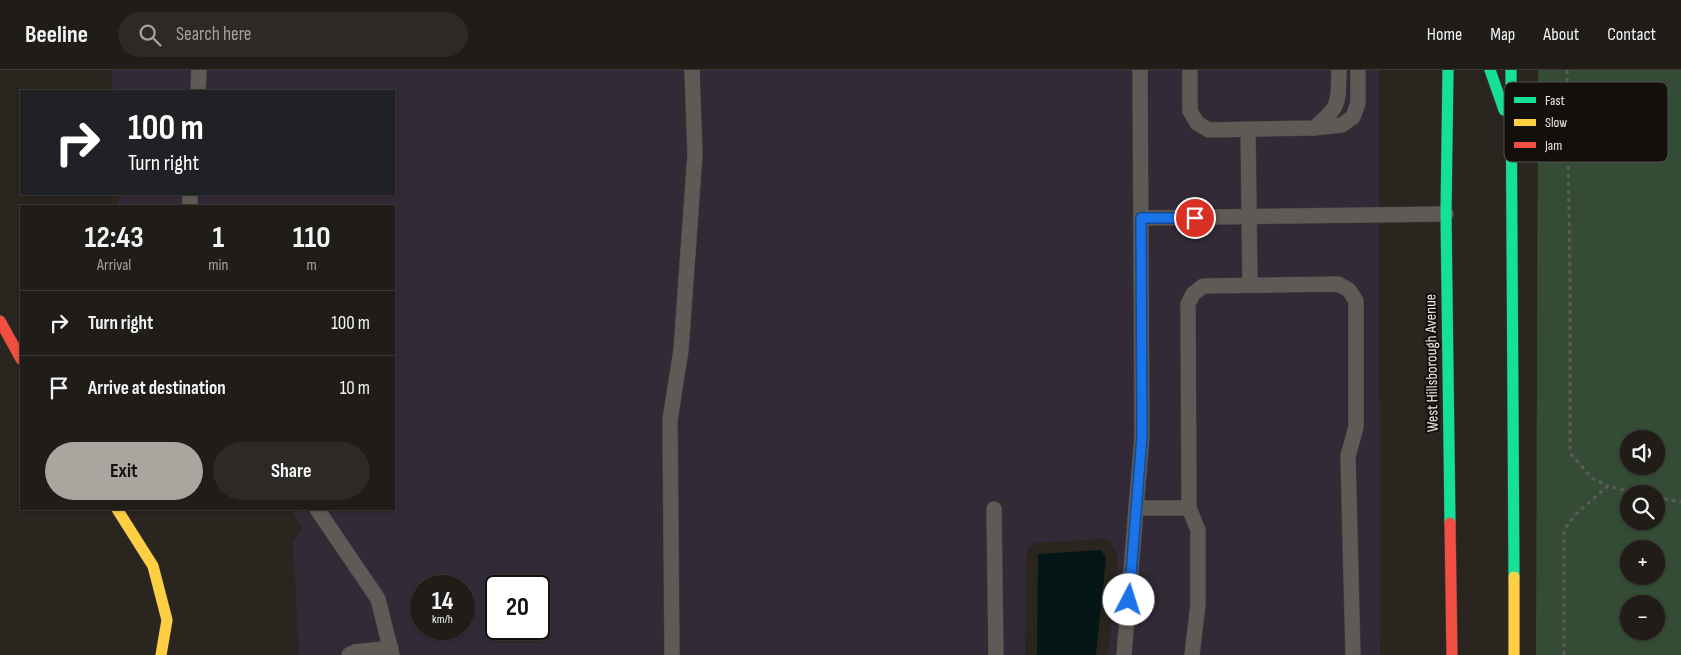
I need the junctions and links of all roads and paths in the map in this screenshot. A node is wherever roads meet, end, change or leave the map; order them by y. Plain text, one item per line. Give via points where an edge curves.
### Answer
1 (199, 70) edge
2 (692, 70) edge
3 (1140, 70) edge
4 (1190, 70) edge
5 (1339, 70) edge
6 (1358, 70) edge
7 (1448, 70) edge
8 (1490, 70) edge
9 (198, 90) edge
10 (1504, 111) edge
11 (1314, 128) junction
12 (1248, 130) junction
13 (1512, 162) edge
14 (1568, 162) edge
15 (1446, 214) junction
16 (1249, 217) junction
17 (1141, 218) junction
18 (1250, 285) junction
19 (0, 321) edge
20 (20, 357) edge
21 (1608, 486) junction
22 (1620, 489) edge
23 (1665, 499) edge
24 (1681, 502) edge
25 (1136, 508) junction
26 (1189, 508) junction
27 (994, 509) dead end
28 (118, 510) edge
29 (318, 510) edge
30 (392, 652) edge
31 (161, 655) edge
32 (349, 655) edge
33 (672, 655) edge
34 (996, 655) edge
35 (1124, 655) edge
36 (1192, 655) edge
37 (1352, 655) edge
38 (1452, 655) edge
39 (1514, 655) edge
40 (1564, 655) edge

1 - 9 lane
2 - 33 lane via 695,154 681,350 670,420
3 - 17 lane
4 - 12 lane via 1190,112 1197,123 1209,130
5 - 11 lane via 1338,100 1331,114
6 - 11 lane via 1358,103 1353,116 1342,125
7 - 15 main road, West Hillsborough Avenue
8 - 10 main road
11 - 12 lane
12 - 16 lane
13 - 39 main road
14 - 21 path via 1570,453 1592,478
15 - 16 lane
15 - 38 main road, West Hillsborough Avenue
16 - 17 lane
16 - 18 lane
17 - 25 lane via 1142,436
18 - 26 lane via 1203,286 1193,294 1188,304
18 - 37 lane via 1338,284 1349,290 1356,301 1356,427 1348,456
19 - 20 main road
21 - 22 path
21 - 40 path via 1576,514 1564,530
23 - 24 path
25 - 26 lane
25 - 35 lane
26 - 36 lane via 1198,530 1198,604
27 - 34 lane
28 - 31 main road via 152,566 167,620
29 - 30 lane via 378,599
30 - 32 lane via 355,652

